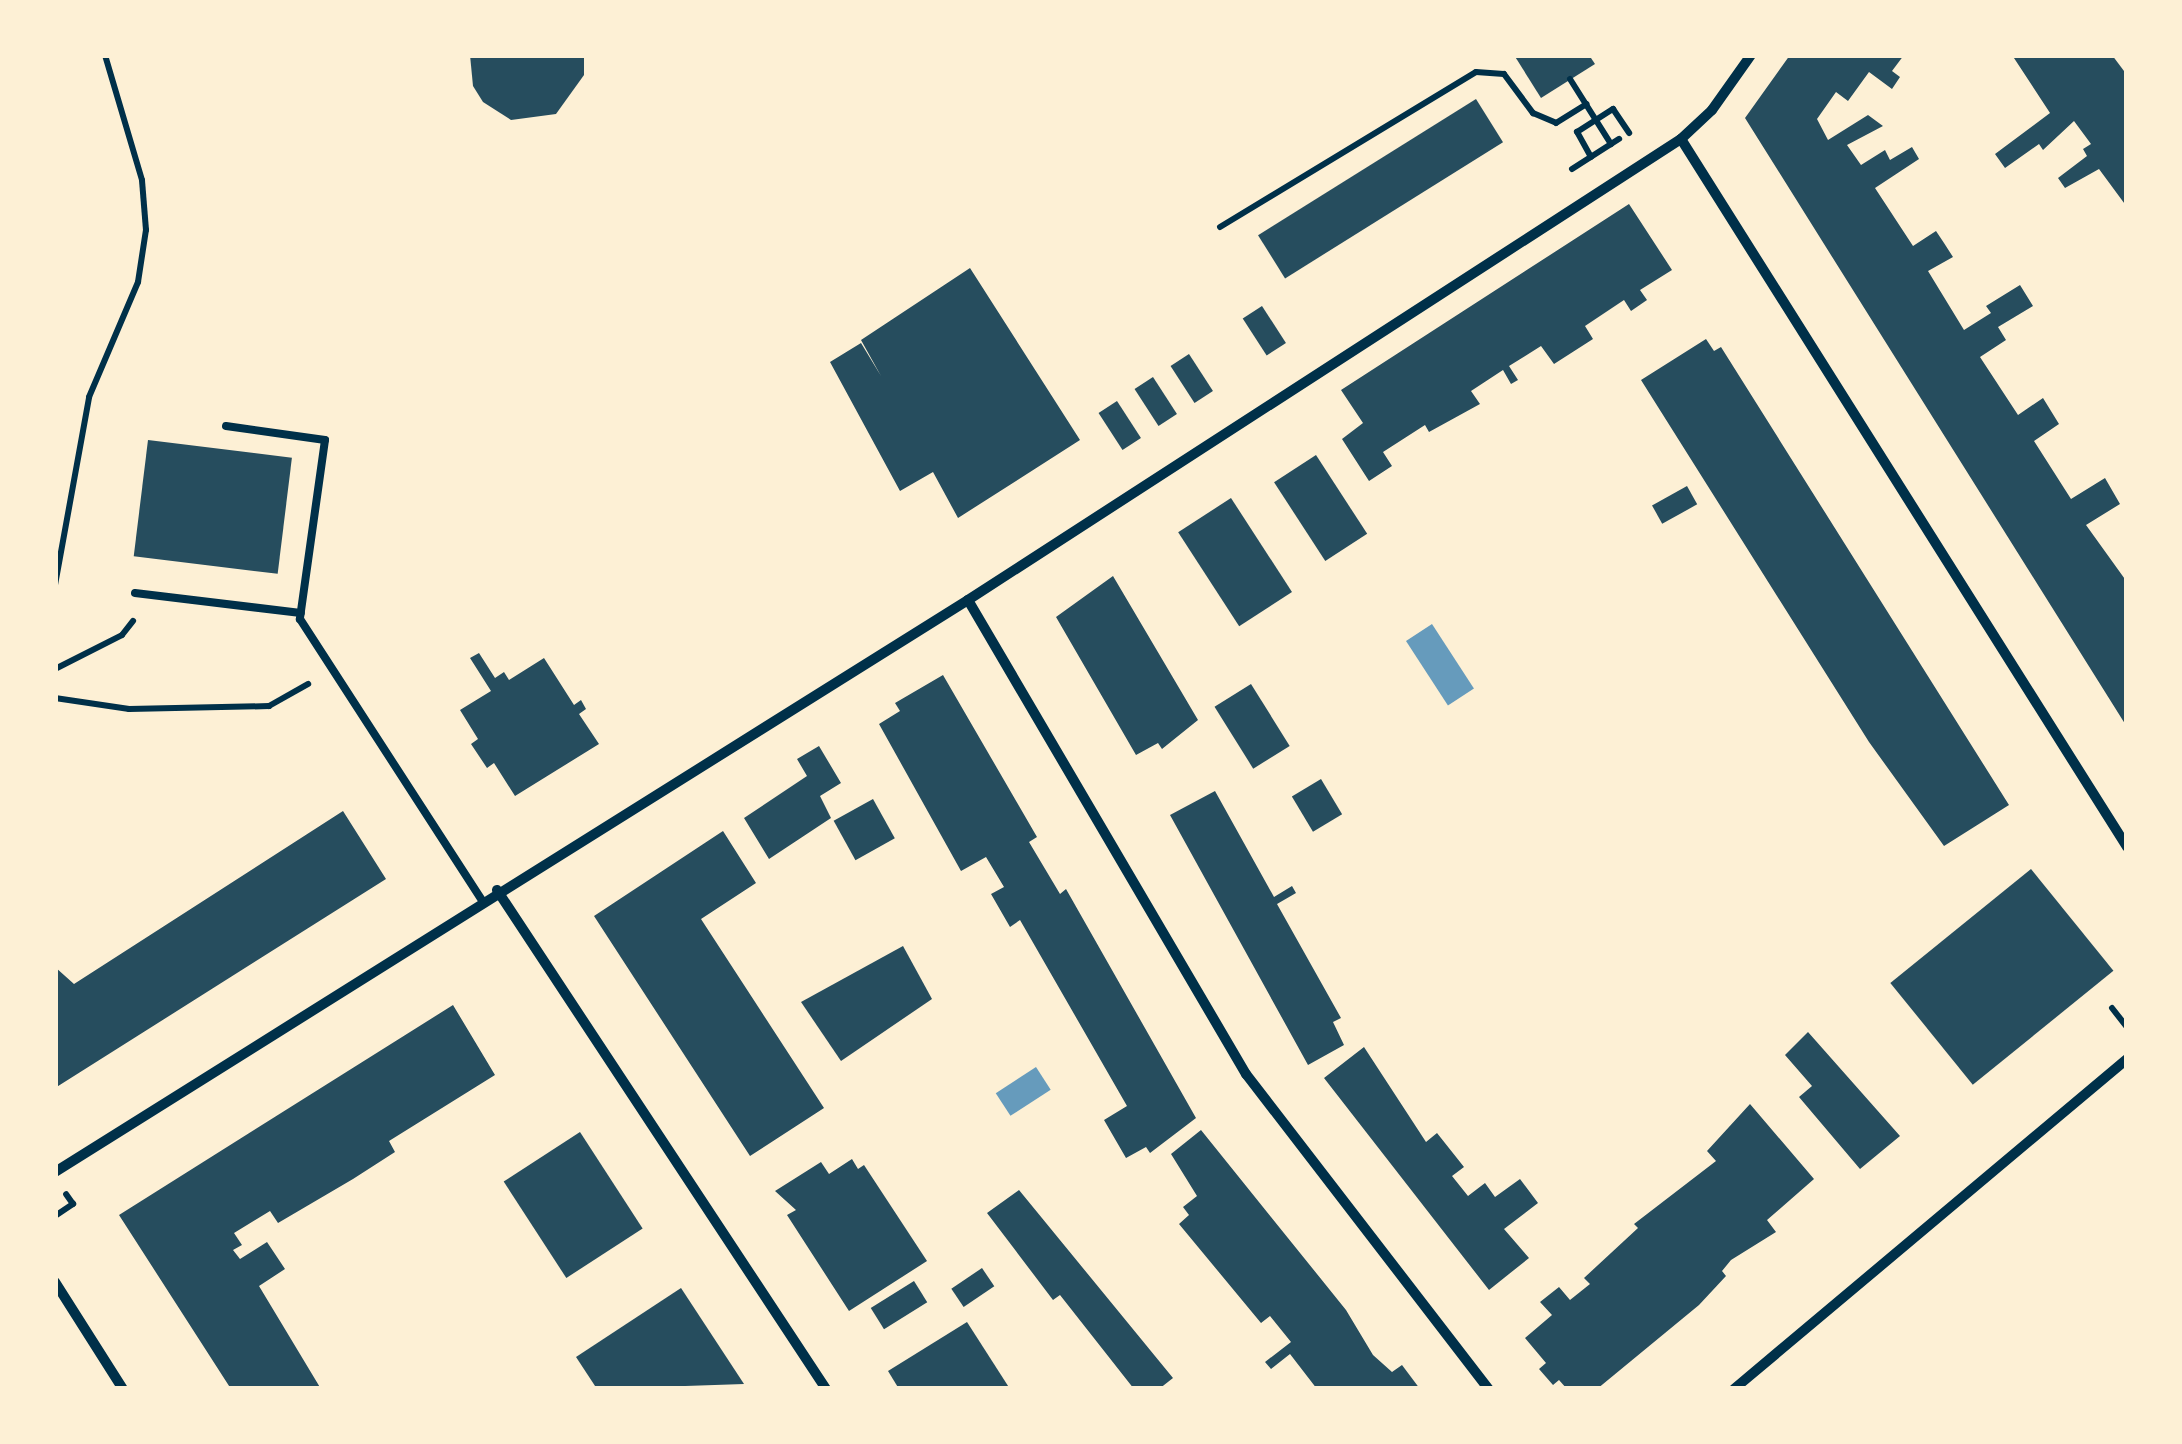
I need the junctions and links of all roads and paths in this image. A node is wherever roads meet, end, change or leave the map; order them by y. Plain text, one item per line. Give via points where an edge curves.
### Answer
1 (106, 55) edge
2 (1750, 55) edge
3 (1570, 79) dead end
4 (1586, 104) junction
5 (1596, 120) junction
6 (1642, 125) dead end
7 (1629, 133) junction
8 (1681, 139) junction
9 (1611, 144) junction
10 (1591, 156) junction
11 (1572, 169) dead end
12 (1220, 227) dead end
13 (226, 426) dead end
14 (55, 585) edge
15 (136, 593) dead end
16 (153, 595) junction
17 (968, 600) junction
18 (301, 613) junction
19 (55, 669) edge
20 (308, 684) dead end
21 (55, 698) edge
22 (2127, 847) edge
23 (497, 890) junction
24 (482, 900) junction
25 (2112, 1008) dead end
26 (2127, 1028) edge
27 (2127, 1059) edge
28 (55, 1172) edge
29 (73, 1204) dead end
30 (55, 1216) edge
31 (55, 1282) edge
32 (123, 1389) edge
33 (826, 1389) edge
34 (1489, 1389) edge
35 (1734, 1389) edge

1 - 14 path via 142,180 146,230 138,282 89,397
2 - 8 street via 1712,110
3 - 4 path
4 - 5 path
4 - 12 path via 1556,122 1532,113 1504,74 1476,72
5 - 7 path via 1613,108
5 - 9 path
5 - 10 path via 1577,132
6 - 7 path
7 - 9 path
8 - 17 street
8 - 22 street
9 - 10 path
10 - 11 path
13 - 18 lane via 325,440
15 - 16 lane
16 - 18 lane
16 - 19 path via 122,636
17 - 23 street
17 - 34 street via 1246,1074
18 - 24 lane via 322,657
20 - 21 path via 269,706 129,709
23 - 24 street
23 - 33 street
24 - 28 street
25 - 26 path
27 - 35 street
29 - 30 path
31 - 32 street

